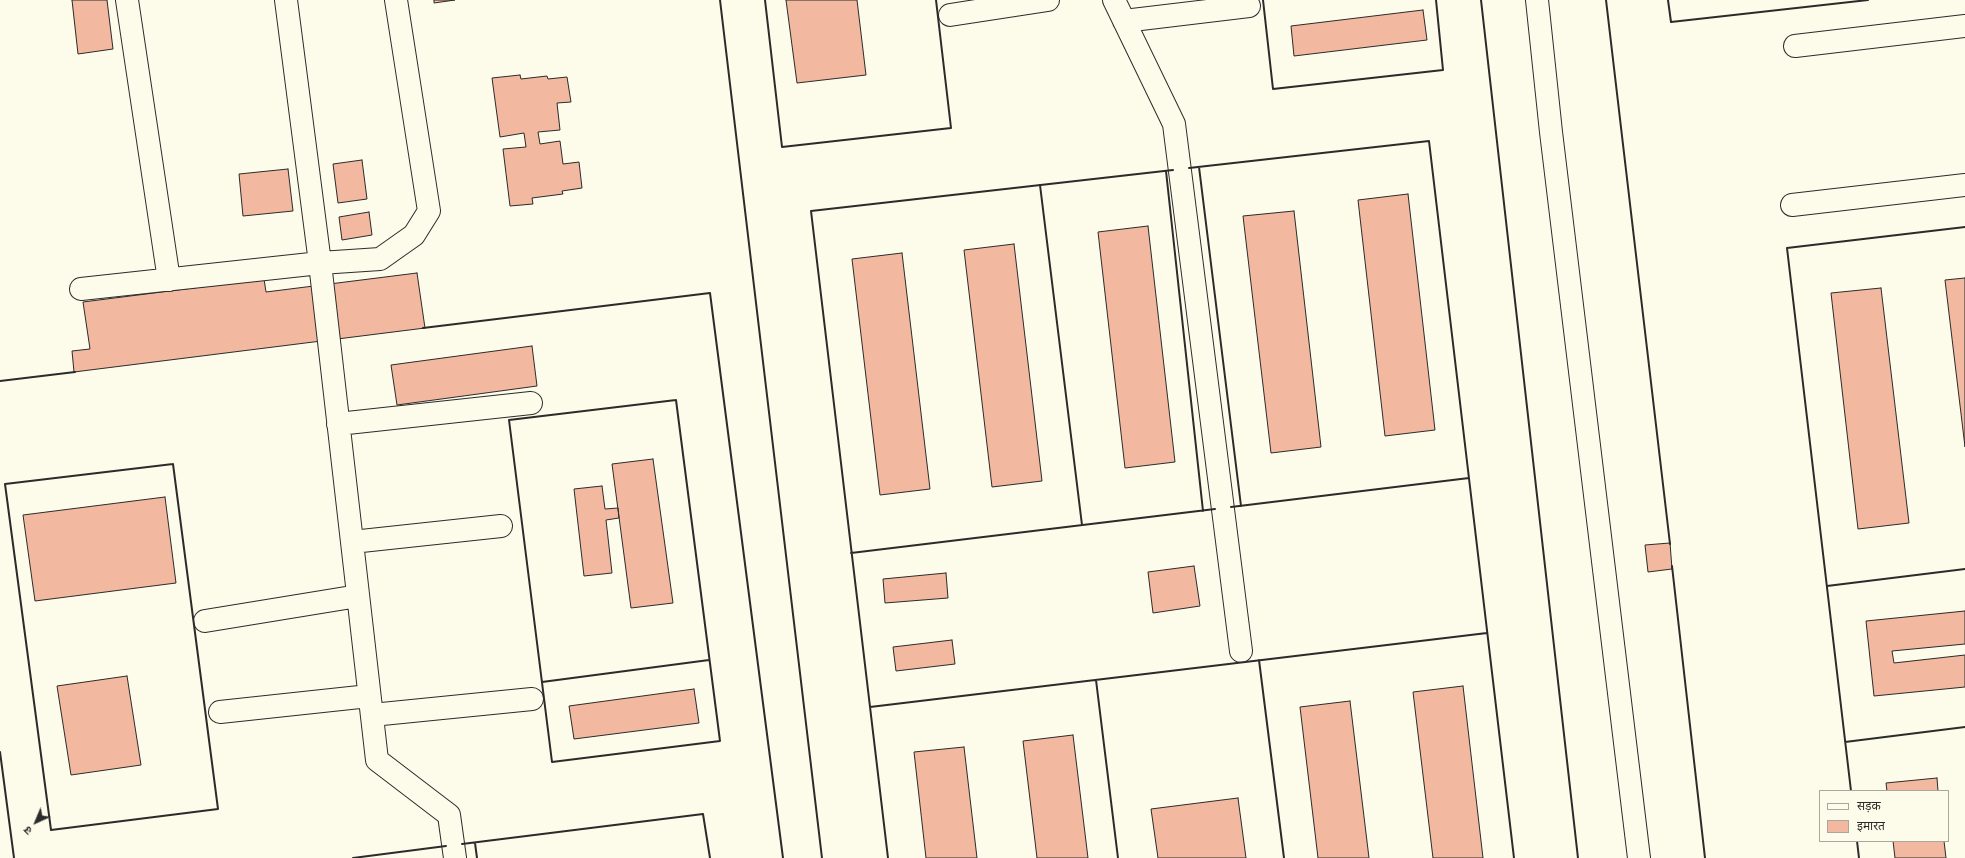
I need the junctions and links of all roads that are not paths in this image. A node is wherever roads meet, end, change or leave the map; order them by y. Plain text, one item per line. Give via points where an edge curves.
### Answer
1 (127, 0) edge
2 (286, 0) edge
3 (396, 0) edge
4 (1048, 0) edge
5 (1114, 0) edge
6 (1537, 0) edge
7 (1249, 6) dead end
8 (950, 15) dead end
9 (1124, 21) junction
10 (1965, 26) edge
11 (1795, 46) dead end
12 (1965, 186) edge
13 (1792, 205) dead end
14 (320, 263) junction
15 (169, 280) junction
16 (81, 289) dead end
17 (530, 403) dead end
18 (338, 424) junction
19 (501, 526) dead end
20 (352, 542) junction
21 (358, 596) junction
22 (205, 621) dead end
23 (1241, 651) dead end
24 (532, 699) dead end
25 (370, 706) junction
26 (220, 712) dead end
27 (455, 858) edge
28 (1639, 858) edge

1 - 15 lane
2 - 14 lane
3 - 14 lane via 429,211 414,235 380,259
4 - 8 lane
5 - 9 lane
6 - 28 lane
7 - 9 lane
9 - 23 lane via 1174,124
10 - 11 lane
12 - 13 lane
14 - 15 lane
14 - 18 lane
15 - 16 lane
17 - 18 lane
18 - 20 lane
19 - 20 lane
20 - 21 lane
21 - 22 lane
21 - 25 lane
24 - 25 lane
25 - 26 lane
25 - 27 lane via 377,760 449,815

